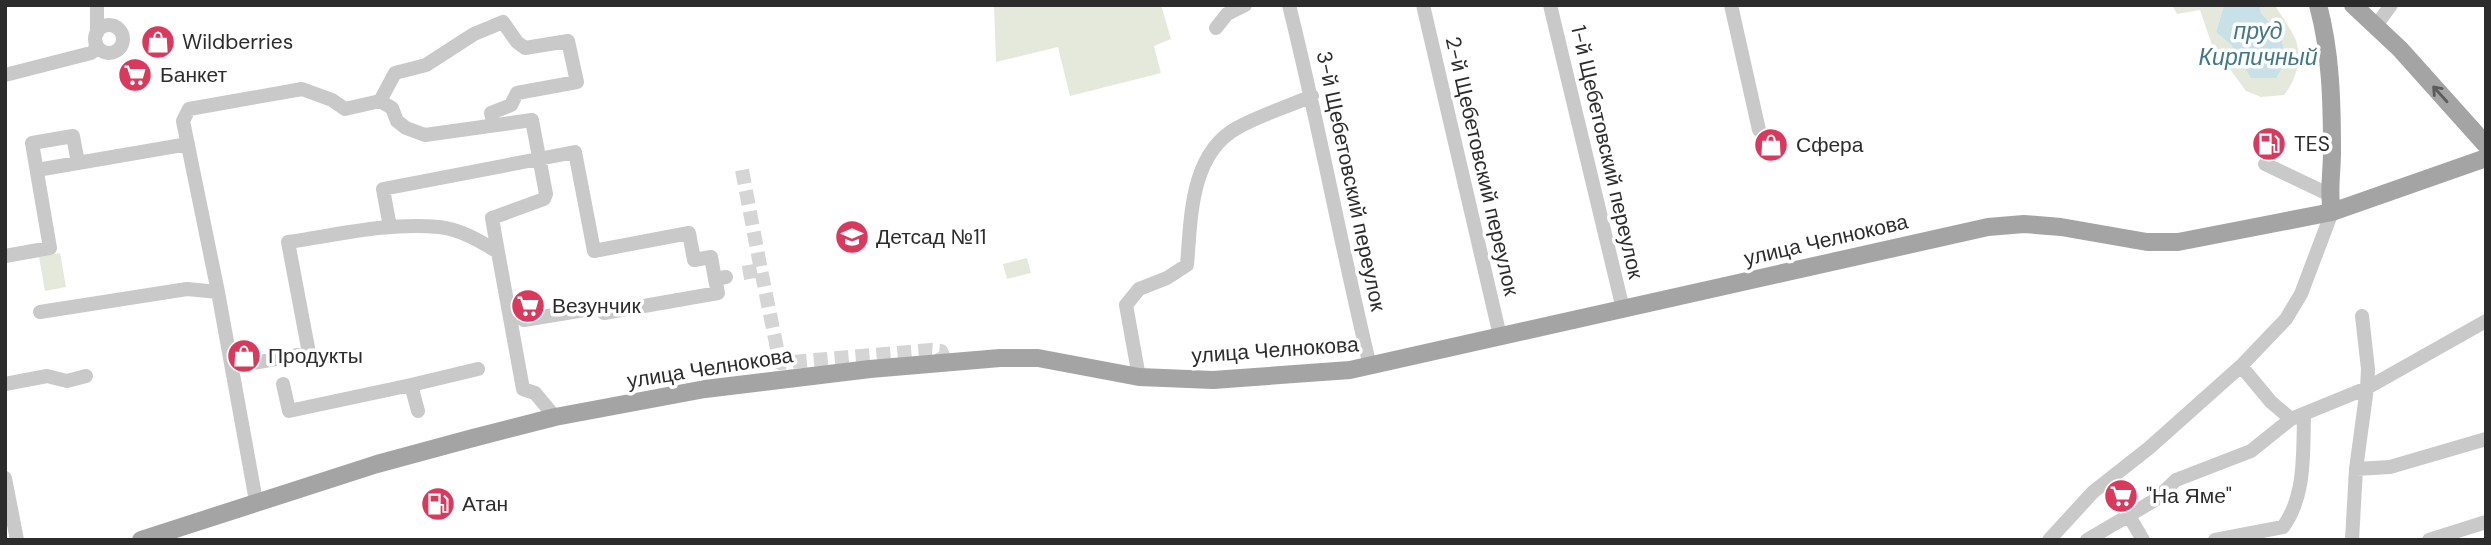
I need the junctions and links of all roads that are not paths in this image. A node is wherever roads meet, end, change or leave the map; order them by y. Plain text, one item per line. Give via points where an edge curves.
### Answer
1 (97, 5) edge
2 (1245, 5) edge
3 (1289, 5) edge
4 (1423, 5) edge
5 (1550, 5) edge
6 (1731, 5) edge
7 (2318, 5) edge
8 (2353, 5) edge
9 (2391, 5) edge
10 (2375, 27) junction
11 (1216, 28) dead end
12 (5, 75) edge
13 (1312, 96) junction
14 (380, 101) junction
15 (494, 125) junction
16 (1759, 130) dead end
17 (188, 144) junction
18 (2486, 145) edge
19 (2486, 158) edge
20 (540, 159) junction
21 (78, 163) junction
22 (2265, 164) dead end
23 (37, 170) junction
24 (2328, 194) junction
25 (2332, 212) junction
26 (390, 227) junction
27 (498, 252) junction
28 (5, 256) edge
29 (218, 292) junction
30 (1623, 309) junction
31 (40, 312) dead end
32 (2362, 316) dead end
33 (524, 320) dead end
34 (2486, 321) edge
35 (1500, 336) junction
36 (1370, 366) junction
37 (2241, 366) junction
38 (232, 367) junction
39 (478, 369) dead end
40 (86, 376) dead end
41 (1139, 377) junction
42 (5, 384) edge
43 (283, 384) dead end
44 (411, 385) junction
45 (2367, 388) junction
46 (418, 411) dead end
47 (2297, 416) junction
48 (555, 417) junction
49 (2486, 439) edge
50 (2356, 469) junction
51 (5, 478) edge
52 (256, 501) junction
53 (2129, 516) junction
54 (2486, 522) edge
55 (150, 538) edge
56 (17, 540) edge
57 (2049, 540) edge
58 (2087, 540) edge
59 (2143, 540) edge
60 (2215, 540) edge
61 (2352, 540) edge
62 (2429, 540) edge

1 - 12 street via 95,50
2 - 11 street via 1227,14
3 - 13 street, 3-й Щебетовский переулок
4 - 35 street, 2-й Щебетовский переулок
5 - 30 street, 1-й Щебетовский переулок
6 - 16 street
7 - 24 main road via 2328,71 2332,153
8 - 10 main road
9 - 10 street
18 -> 10 main road
13 - 36 street, 3-й Щебетовский переулок
13 - 41 street via 1237,128 1207,155 1194,197 1187,265 1139,289 1126,304
14 - 15 street via 392,108 405,128 425,135
14 - 15 street via 395,73 426,65 474,34 503,22 525,48 568,41 577,82 517,93 511,105 491,113
14 - 17 street via 345,109 303,89 189,108 183,121
15 - 20 street via 533,120
17 - 21 street
17 - 29 street
19 - 25 main road, улица Челнокова
20 - 26 street via 383,189
20 - 27 street via 544,199 492,218
20 - 33 street via 575,152 594,251 689,233 694,260 711,257 720,278 718,293 604,313 603,307
21 - 23 street
21 - 23 street via 73,136 32,143
22 - 24 street
23 - 28 street via 50,248
24 - 25 main road
25 - 30 main road, улица Челнокова via 2178,242 2147,242 2024,224 1988,228
25 - 37 street via 2301,294 2286,319
26 - 27 street via 440,227 472,236
26 - 38 street via 288,242 309,353
27 - 48 street via 523,389 536,393
29 - 31 street via 187,289
29 - 38 street
30 - 35 main road, улица Челнокова
32 - 45 street
34 - 45 street
35 - 36 main road, улица Челнокова
36 - 41 main road, улица Челнокова via 1213,380
37 - 47 street via 2271,402
37 - 57 street via 2093,492
38 - 52 street
39 - 44 street
40 - 42 street via 67,382 47,376
41 - 48 main road, улица Челнокова via 1038,358 1000,358 705,389
43 - 44 street via 289,411
44 - 46 street
45 - 47 street
45 - 50 street
47 - 53 street via 2251,451 2176,481
47 - 60 street via 2303,464 2292,514 2283,527
48 - 52 main road, улица Челнокова
49 - 50 street via 2390,467
50 - 61 street
51 - 56 street
52 - 55 main road, улица Челнокова
53 - 58 street
53 - 59 street
54 - 62 street

